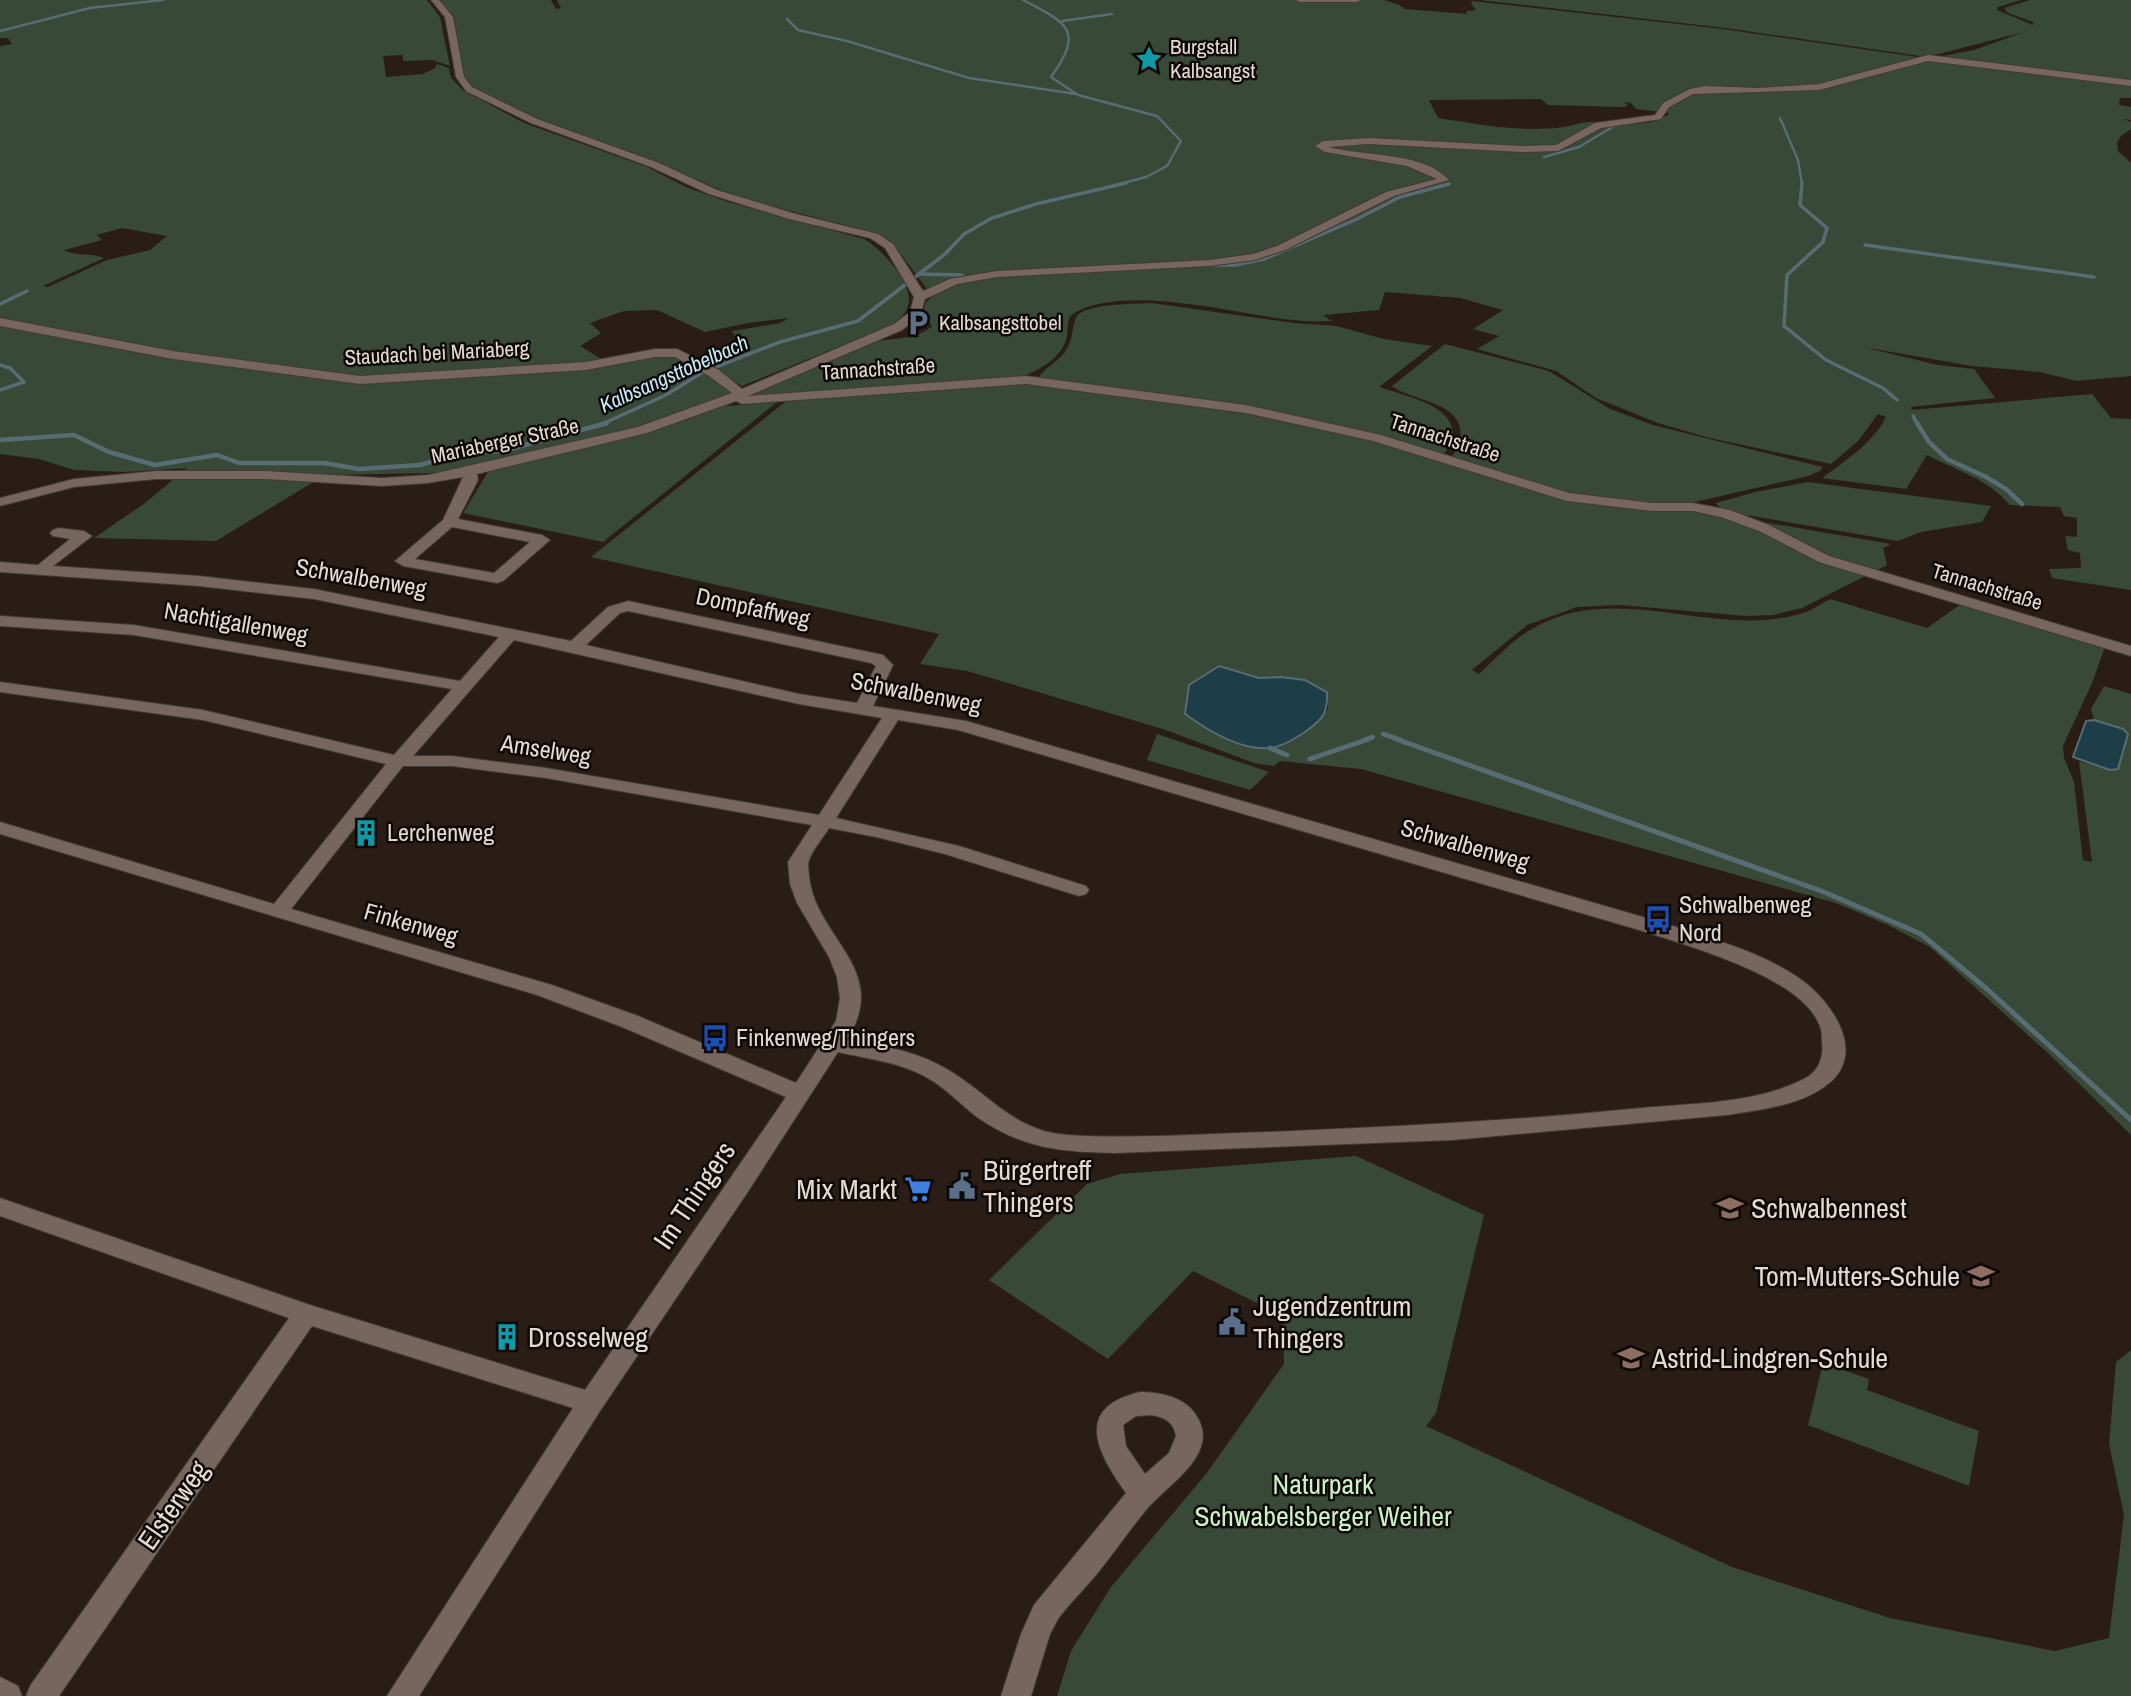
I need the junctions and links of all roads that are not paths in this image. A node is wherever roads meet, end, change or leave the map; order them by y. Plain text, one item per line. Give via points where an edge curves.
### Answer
1 (435, 0) edge
2 (1300, 0) edge
3 (1357, 0) edge
4 (2131, 83) edge
5 (917, 292) junction
6 (0, 322) edge
7 (741, 394) junction
8 (724, 401) junction
9 (469, 472) junction
10 (0, 502) edge
11 (449, 522) junction
12 (58, 533) dead end
13 (0, 567) edge
14 (43, 570) junction
15 (0, 621) edge
16 (511, 633) junction
17 (575, 647) junction
18 (2131, 651) edge
19 (462, 686) junction
20 (0, 687) edge
21 (863, 709) junction
22 (893, 714) junction
23 (398, 761) junction
24 (821, 823) junction
25 (0, 828) edge
26 (1079, 890) dead end
27 (278, 912) junction
28 (831, 1043) junction
29 (798, 1093) junction
30 (0, 1207) edge
31 (306, 1314) junction
32 (591, 1403) junction
33 (1143, 1494) dead end
34 (0, 1692) edge
35 (8, 1696) edge
36 (41, 1696) edge
37 (402, 1696) edge
38 (1016, 1696) edge

1 - 5 street via 449,17 460,77 469,89 534,121 655,165 713,192 874,236 889,246
2 - 3 street
4 - 5 street via 1928,58 1808,89 1690,92 1666,105 1658,117 1598,125 1558,148 1369,141 1323,144 1320,146 1328,150 1423,168 1444,180 1390,194 1255,257 987,275
5 - 7 street, Mariaberger Straße via 916,313 898,327
6 - 7 street, Staudach bei Mariaberg via 173,355 337,379 586,366 666,352 690,358
7 - 8 street, Mariaberger Straße
8 - 9 street, Mariaberger Straße via 642,430
8 - 18 street, Tannachstraße via 1026,380 1246,409 1376,438 1567,497 1725,513 1836,563
9 - 10 street, Mariaberger Straße via 382,482 156,475 50,487
9 - 11 street via 471,480
11 - 11 street via 482,528 542,540 497,578 403,561
12 - 14 street via 84,536
13 - 14 street, Schwalbenweg
14 - 16 street, Schwalbenweg via 314,594
15 - 19 street, Nachtigallenweg via 134,630
16 - 17 street, Schwalbenweg
16 - 19 street
17 - 21 street, Schwalbenweg via 799,699
17 - 21 street, Dompfaffweg via 614,610 628,606 877,660 885,665
19 - 23 street
20 - 23 street, Amselweg via 203,715
21 - 22 street, Schwalbenweg
22 - 24 street, Im Thingers
22 - 28 street, Schwalbenweg via 960,725 1069,755 1653,928 1753,962 1780,974 1823,1012 1836,1034 1833,1061 1824,1077 1812,1085 1782,1095 1728,1106 1535,1128 1387,1137 1078,1143 1034,1138 1011,1128 933,1071 907,1060
23 - 24 street, Amselweg via 452,761 546,773
23 - 27 street
24 - 26 street, Amselweg via 952,850
24 - 28 street, Im Thingers via 798,862 797,881 841,956 851,984 847,1021
25 - 27 street, Finkenweg
27 - 29 street, Finkenweg via 570,999
28 - 29 street, Im Thingers
29 - 32 street, Im Thingers
30 - 31 street
31 - 32 street
31 - 36 street, Elsterweg
32 - 37 street, Im Thingers
33 - 38 street via 1044,1615
34 - 35 street

